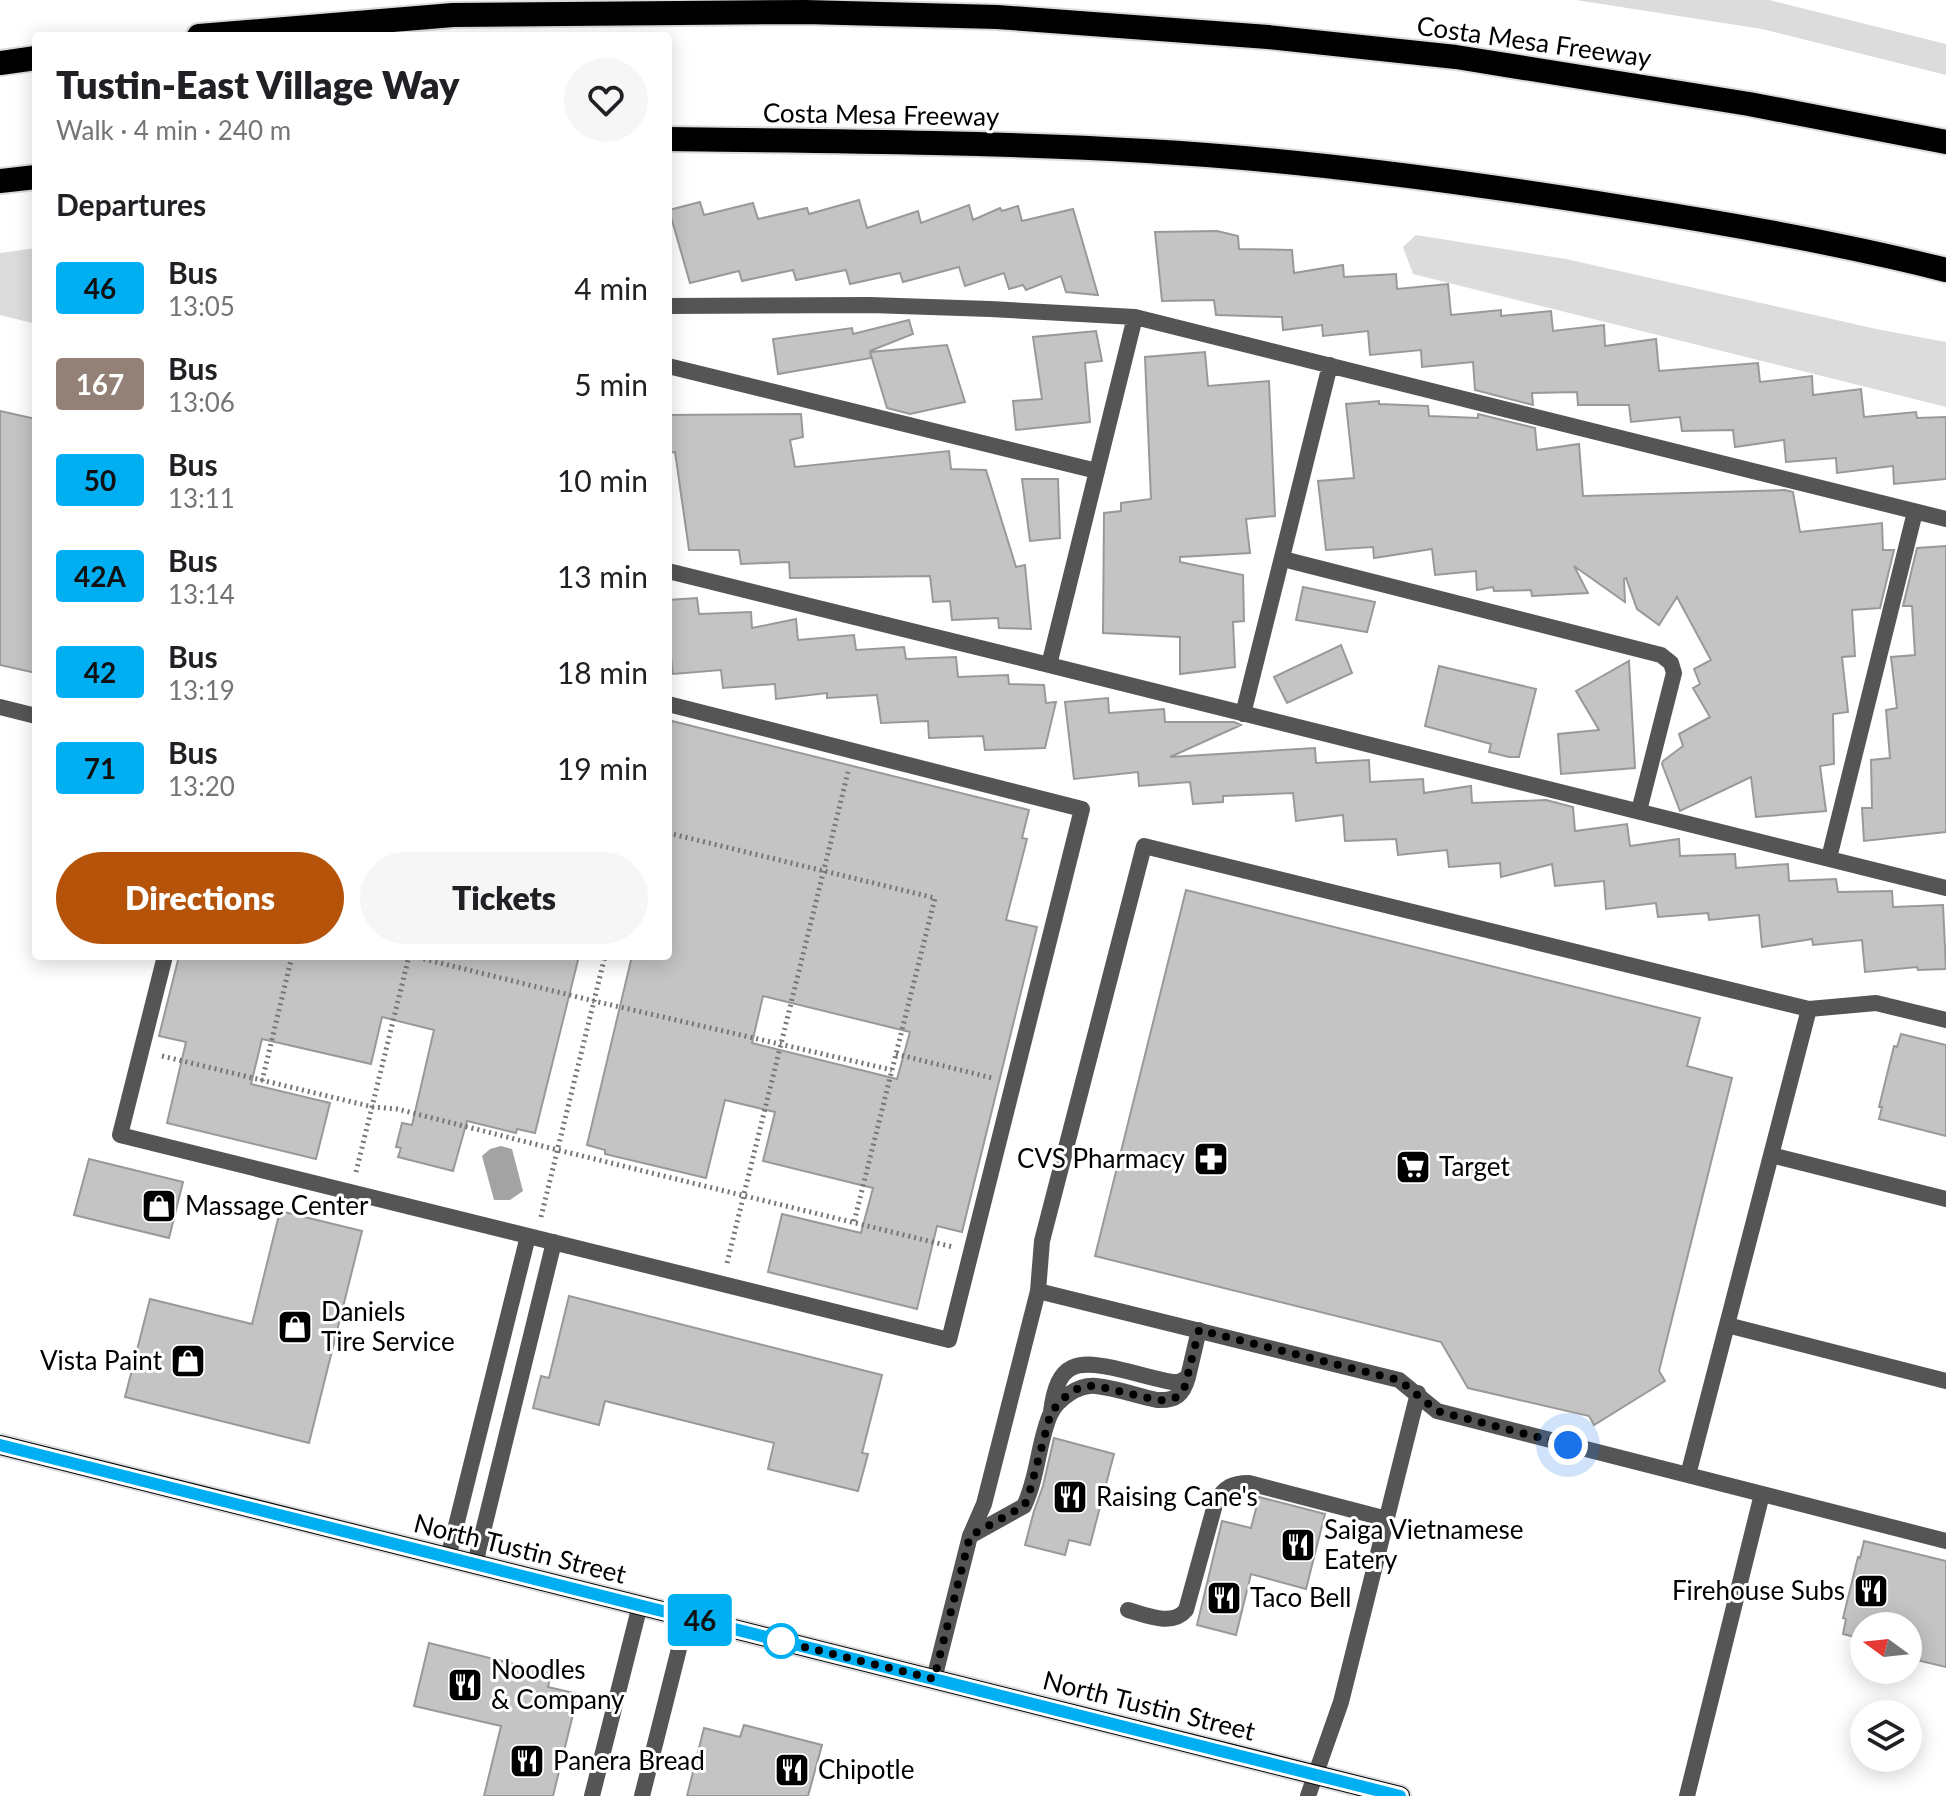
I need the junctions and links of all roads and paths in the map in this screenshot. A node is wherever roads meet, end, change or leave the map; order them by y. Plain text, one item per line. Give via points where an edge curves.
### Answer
1 (247, 32) edge
2 (32, 59) edge
3 (0, 63) edge
4 (672, 139) edge
5 (1946, 142) edge
6 (32, 177) edge
7 (0, 181) edge
8 (1946, 270) edge
9 (672, 306) edge
10 (1135, 317) junction
11 (1330, 365) junction
12 (672, 367) edge
13 (1097, 471) junction
14 (1915, 512) junction
15 (1946, 519) edge
16 (1283, 559) junction
17 (672, 572) edge
18 (1049, 665) junction
19 (672, 705) edge
20 (0, 707) edge
21 (1243, 714) junction
22 (32, 715) edge
23 (853, 751) junction
24 (1639, 811) junction
25 (672, 834) edge
26 (1829, 858) junction
27 (824, 871) junction
28 (1946, 888) edge
29 (164, 960) edge
30 (291, 960) edge
31 (410, 960) edge
32 (427, 960) edge
33 (604, 960) edge
34 (594, 1001) junction
35 (1809, 1009) junction
36 (1946, 1020) edge
37 (781, 1045) junction
38 (141, 1051) junction
39 (896, 1054) junction
40 (892, 1070) junction
41 (262, 1081) junction
42 (1013, 1083) junction
43 (373, 1107) junction
44 (558, 1150) junction
45 (1771, 1155) junction
46 (350, 1193) junction
47 (744, 1195) junction
48 (1946, 1199) edge
49 (854, 1222) junction
50 (532, 1237) junction
51 (554, 1242) junction
52 (971, 1251) junction
53 (722, 1284) junction
54 (1038, 1291) junction
55 (1727, 1325) junction
56 (1199, 1330) junction
57 (1946, 1381) edge
58 (1418, 1393) junction
59 (0, 1445) edge
60 (1688, 1475) junction
61 (1762, 1494) junction
62 (1387, 1519) junction
63 (970, 1536) junction
64 (1946, 1541) edge
65 (448, 1558) junction
66 (475, 1564) junction
67 (640, 1605) junction
68 (1128, 1610) dead end
69 (687, 1617) junction
70 (934, 1679) junction
71 (1315, 1775) junction
72 (592, 1796) edge
73 (642, 1796) edge
74 (1308, 1796) edge
75 (1400, 1796) edge
76 (1687, 1796) edge

1 - 5 highway, Costa Mesa Freeway via 453,15 805,12 997,17 1456,57
2 - 3 highway
4 - 8 highway, Costa Mesa Freeway via 1117,150 1287,163 1716,222
6 - 7 highway
9 - 10 street via 870,305
10 - 11 street
10 - 13 street
11 - 14 street
11 - 16 street
12 - 13 street
13 - 18 street
14 - 15 street
14 - 26 street
16 - 21 street
16 - 24 street via 1661,655 1674,673
17 - 18 street
18 - 21 street
19 - 23 street
20 - 22 street
21 - 24 street
23 - 27 path
23 - 42 street via 1082,809
24 - 26 street
25 - 27 path
26 - 28 street
27 - 37 path
27 - 39 path via 935,898
29 - 38 street
30 - 41 path
31 - 43 path
32 - 34 path
33 - 34 path
34 - 37 path
34 - 44 path
35 - 36 street via 1876,1003
35 - 45 street
35 - 54 street via 1144,846 1042,1241
37 - 40 path
37 - 47 path
38 - 41 path
38 - 46 street via 120,1135
39 - 40 path
39 - 42 path
40 - 49 path
41 - 43 path
42 - 52 street
43 - 44 path
43 - 46 path
44 - 47 path
44 - 50 path
45 - 48 street
45 - 55 street
46 - 50 street
47 - 49 path
47 - 53 path
49 - 52 path
50 - 51 street
50 - 65 street
51 - 53 street
51 - 66 street
52 - 53 street via 949,1340
54 - 56 street
54 - 63 street via 984,1504
55 - 57 street
55 - 60 street
56 - 58 street via 1399,1380
56 - 63 street via 1188,1377 1179,1382 1083,1363 1060,1377 1024,1506
58 - 60 street via 1437,1411
58 - 62 street
59 - 65 main road, North Tustin Street
60 - 61 street
61 - 64 street
61 - 76 street
62 - 68 street via 1236,1483 1223,1489 1216,1501 1181,1617 1170,1620
62 - 71 street via 1341,1702
63 - 70 street
65 - 66 main road, North Tustin Street
66 - 67 main road, North Tustin Street
67 - 69 main road, North Tustin Street
67 - 72 street
69 - 70 main road, North Tustin Street
69 - 73 street
70 - 71 main road, North Tustin Street
71 - 74 street
71 - 75 main road, North Tustin Street

